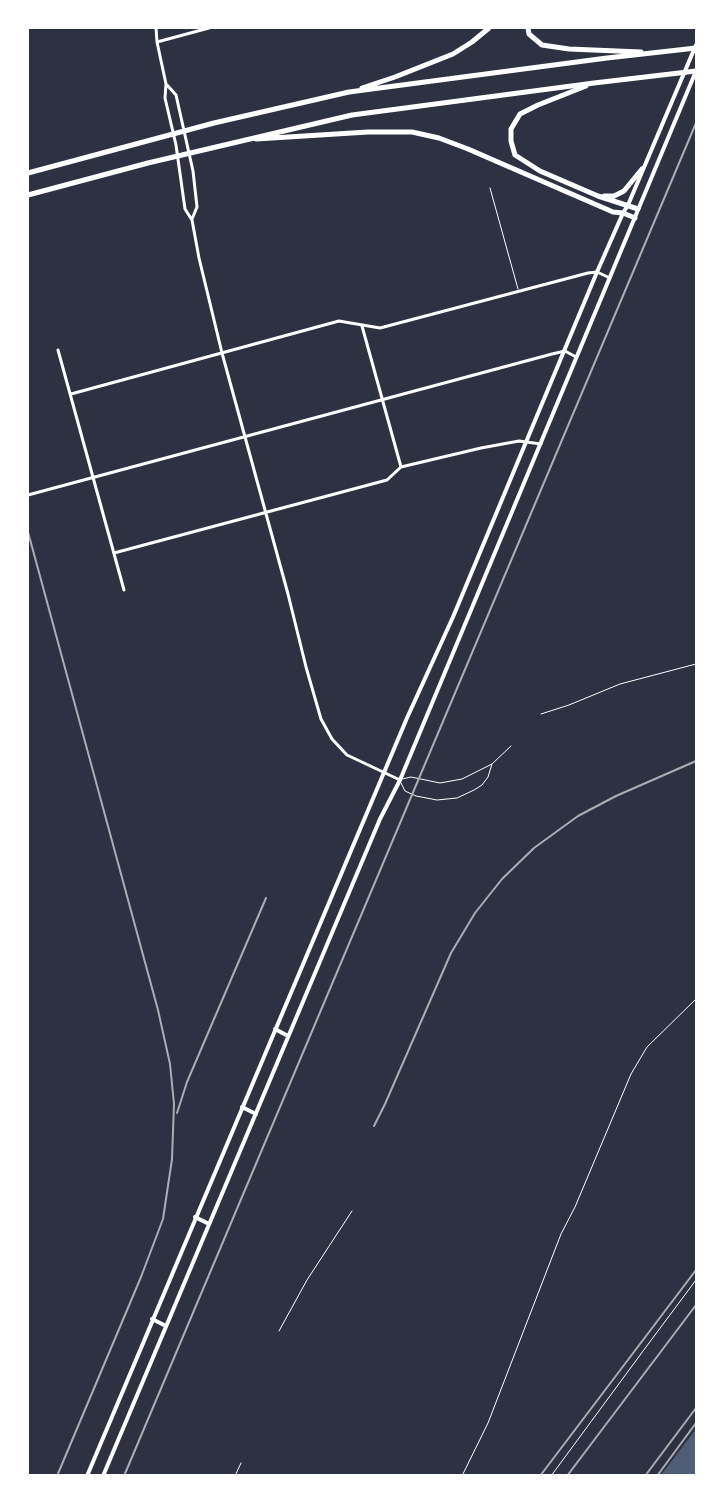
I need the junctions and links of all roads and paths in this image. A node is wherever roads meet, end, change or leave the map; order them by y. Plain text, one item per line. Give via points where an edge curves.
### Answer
1 (156, 28) edge
2 (209, 28) edge
3 (489, 28) edge
4 (528, 28) edge
5 (157, 42) junction
6 (696, 46) edge
7 (659, 52) junction
8 (696, 71) edge
9 (594, 83) junction
10 (166, 84) junction
11 (349, 92) junction
12 (241, 140) junction
13 (642, 169) junction
14 (28, 173) edge
15 (490, 188) dead end
16 (28, 195) edge
17 (598, 196) junction
18 (628, 205) junction
19 (638, 208) junction
20 (623, 213) junction
21 (635, 218) junction
22 (192, 220) junction
23 (597, 272) junction
24 (610, 278) junction
25 (518, 290) junction
26 (362, 326) junction
27 (58, 350) dead end
28 (565, 351) junction
29 (222, 353) junction
30 (576, 357) junction
31 (71, 394) junction
32 (382, 399) junction
33 (245, 436) junction
34 (527, 442) junction
35 (541, 444) junction
36 (401, 467) junction
37 (93, 477) junction
38 (28, 495) edge
39 (266, 512) junction
40 (114, 553) junction
41 (124, 590) dead end
42 (696, 664) edge
43 (541, 714) dead end
44 (511, 746) dead end
45 (492, 764) junction
46 (386, 772) junction
47 (400, 780) junction
48 (696, 1000) edge
49 (275, 1029) junction
50 (288, 1036) junction
51 (242, 1107) junction
52 (256, 1114) junction
53 (352, 1211) dead end
54 (195, 1217) junction
55 (209, 1224) junction
56 (696, 1280) edge
57 (152, 1319) junction
58 (166, 1326) junction
59 (279, 1331) dead end
60 (240, 1463) dead end
61 (86, 1476) edge
62 (103, 1476) edge
63 (235, 1476) edge
64 (462, 1476) edge
65 (552, 1476) edge

1 - 5 street
2 - 5 street
3 - 11 highway via 453,54
4 - 7 highway via 529,34 542,45
5 - 10 street
6 - 7 highway
6 - 13 main road
7 - 11 highway
8 - 9 highway
8 - 19 main road
9 - 12 highway via 352,114
9 - 17 highway via 520,114 511,129 511,141 514,155 530,166
10 - 22 street via 165,98 176,145 185,210
10 - 22 street via 176,95 193,171 198,207
11 - 14 highway via 214,123
12 - 16 highway
12 - 20 highway via 412,132 468,149 614,212
13 - 17 highway via 624,191 614,196
13 - 18 main road
15 - 25 lane
17 - 18 highway
18 - 19 highway
18 - 20 main road
19 - 21 main road
20 - 21 highway
20 - 23 main road
21 - 24 main road
22 - 29 street
23 - 24 street
23 - 25 street
23 - 28 main road
24 - 30 main road
25 - 26 street via 380,328
26 - 29 street via 338,321
26 - 32 street
27 - 31 street
28 - 30 street
28 - 32 street
28 - 34 main road
29 - 31 street
29 - 33 street
30 - 35 main road
31 - 37 street
32 - 33 street
32 - 36 street
33 - 37 street
33 - 39 street
34 - 35 street
34 - 36 street via 481,448
34 - 46 main road
35 - 47 main road
36 - 39 street via 387,480
37 - 38 street
37 - 40 street
39 - 40 street
39 - 46 street via 324,726 336,746 346,755
40 - 41 street
42 - 43 lane via 620,684
44 - 45 lane
45 - 47 lane via 449,782 411,777
45 - 47 lane via 482,784 457,798 437,800 416,796 405,791
46 - 47 street
46 - 49 main road
47 - 50 main road via 380,819
48 - 64 lane via 648,1047 631,1074 561,1234 488,1423
49 - 50 main road
49 - 51 main road
50 - 52 main road
51 - 52 main road
51 - 54 main road
52 - 55 main road
53 - 59 lane
54 - 55 main road
54 - 57 main road
55 - 58 main road
56 - 65 lane
57 - 58 main road
57 - 61 main road
58 - 62 main road
60 - 63 lane

